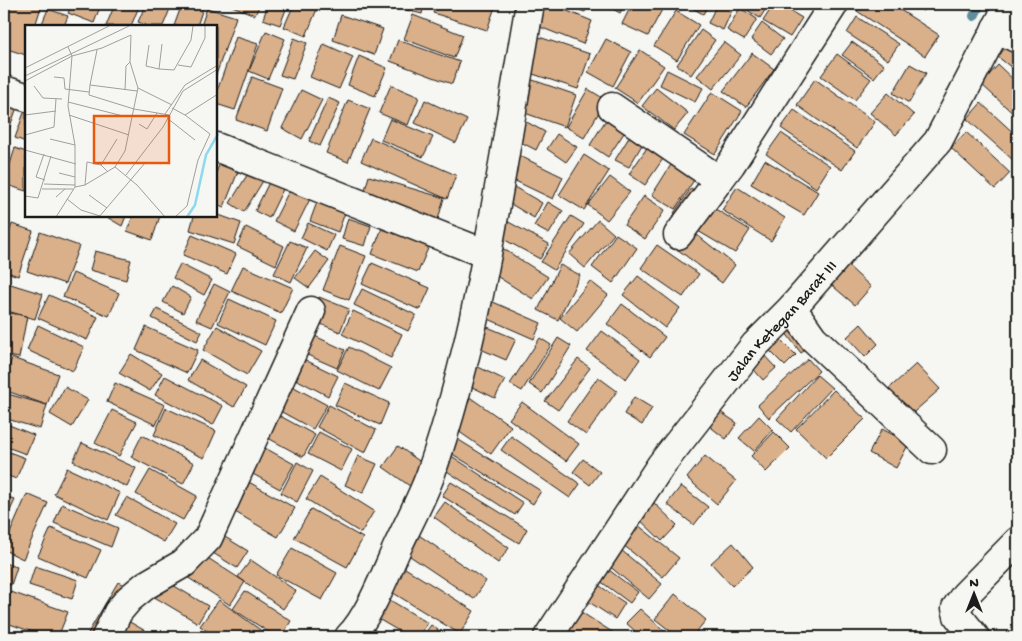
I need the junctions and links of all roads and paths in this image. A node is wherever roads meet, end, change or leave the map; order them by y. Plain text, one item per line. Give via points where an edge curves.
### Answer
1 (530, 4) edge
2 (834, 4) edge
3 (1009, 4) edge
4 (1007, 33) edge
5 (4, 90) edge
6 (25, 97) edge
7 (612, 107) dead end
8 (218, 148) edge
9 (719, 180) junction
10 (678, 235) dead end
11 (486, 254) junction
12 (792, 308) junction
13 (310, 311) dead end
14 (932, 450) dead end
15 (1018, 541) edge
16 (106, 637) edge
17 (349, 637) edge
18 (548, 637) edge
19 (975, 637) edge

1 - 11 street
2 - 9 street
3 - 4 street, Jalan Ketegan Barat III
4 - 12 street, Jalan Ketegan Barat III via 938,141
5 - 6 street
7 - 9 street
8 - 11 street
9 - 10 street
11 - 17 street via 459,383 429,477 375,594
12 - 14 street via 813,338
12 - 18 street, Jalan Ketegan Barat III via 755,345 661,465
13 - 16 street via 208,538 184,563 129,599 118,612
15 - 19 street via 956,608 958,616

